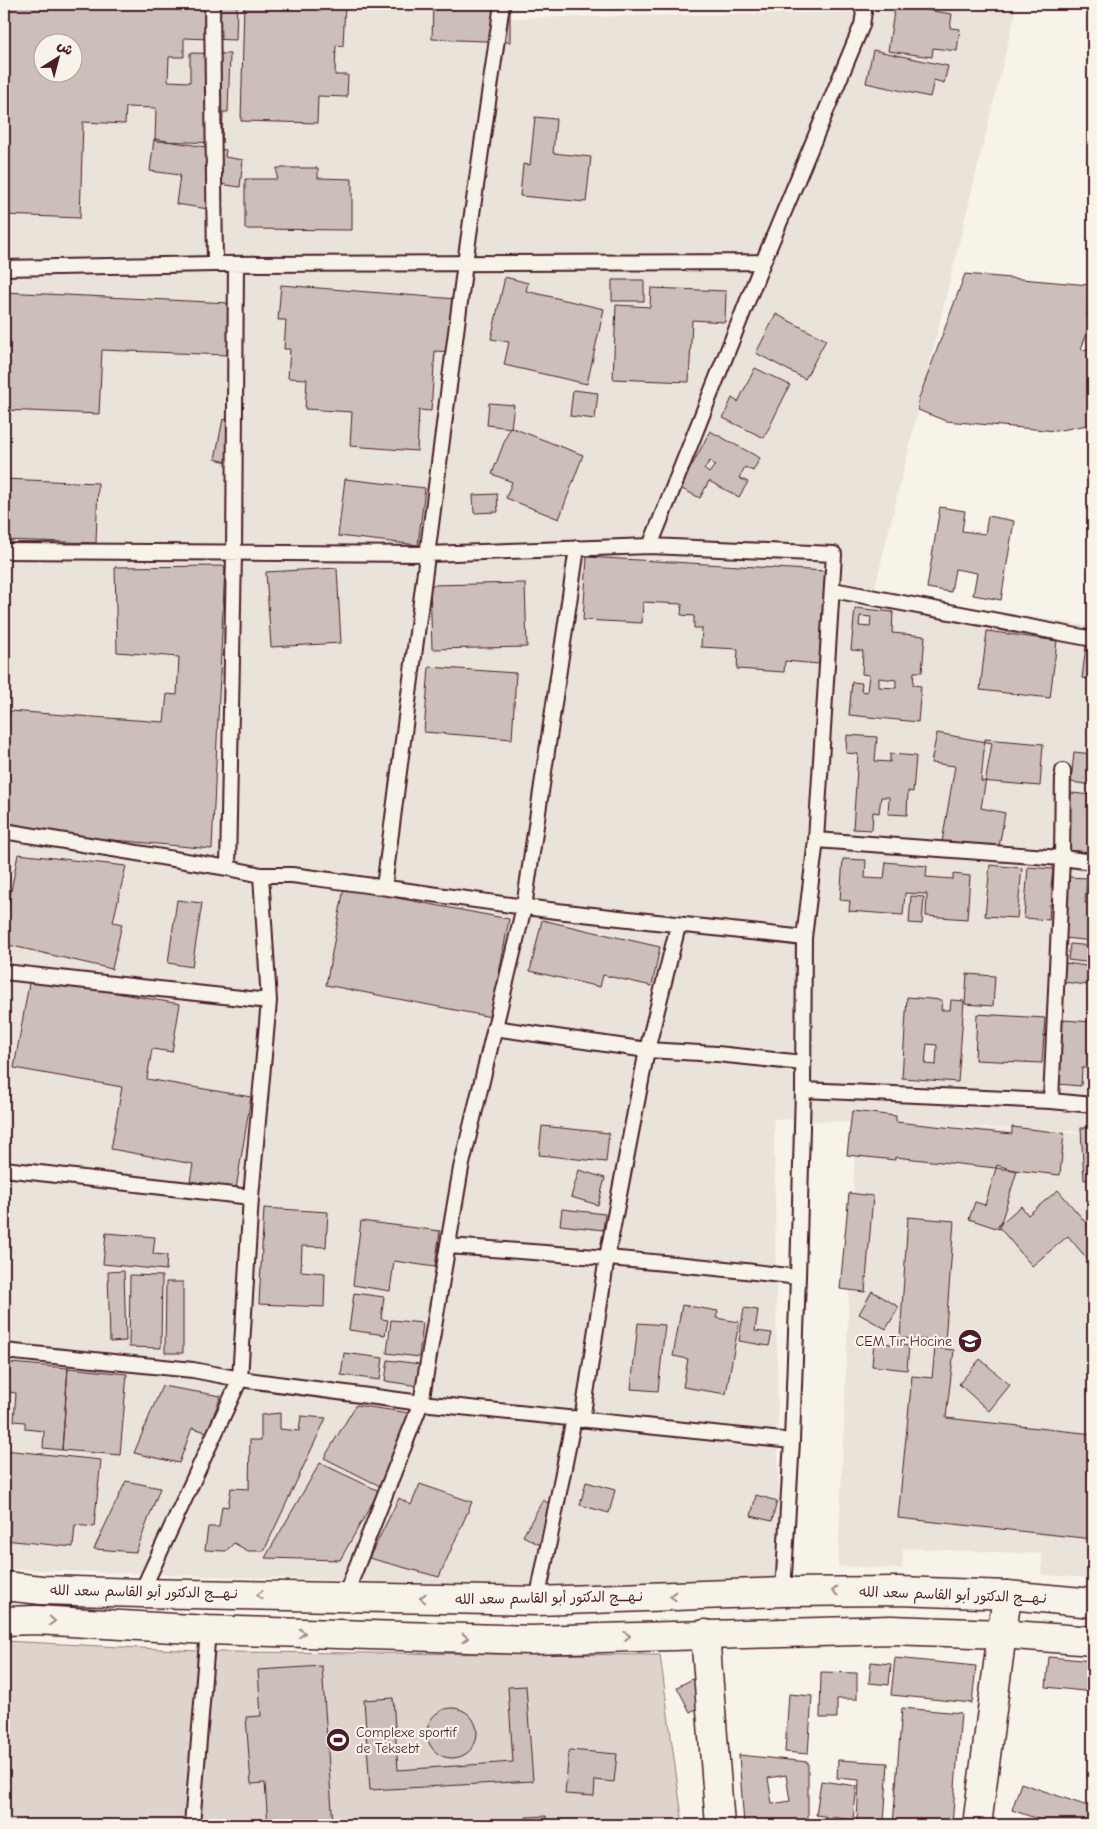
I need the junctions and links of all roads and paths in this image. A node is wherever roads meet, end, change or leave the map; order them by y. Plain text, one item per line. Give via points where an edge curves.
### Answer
1 (212, 4) edge
2 (502, 4) edge
3 (860, 4) edge
4 (763, 262) junction
5 (215, 264) junction
6 (236, 264) junction
7 (465, 264) junction
8 (4, 268) edge
9 (650, 546) junction
10 (577, 548) junction
11 (4, 552) edge
12 (234, 553) junction
13 (428, 554) junction
14 (833, 590) junction
15 (1093, 639) edge
16 (1063, 771) dead end
17 (4, 832) edge
18 (816, 840) junction
19 (1062, 858) junction
20 (1093, 862) edge
21 (228, 868) junction
22 (261, 875) junction
23 (384, 887) junction
24 (524, 907) junction
25 (678, 926) junction
26 (804, 938) junction
27 (4, 972) edge
28 (269, 1001) junction
29 (494, 1028) junction
30 (647, 1050) junction
31 (803, 1063) junction
32 (803, 1090) junction
33 (1051, 1101) junction
34 (1093, 1105) edge
35 (4, 1169) edge
36 (251, 1197) junction
37 (448, 1246) junction
38 (607, 1257) junction
39 (798, 1277) junction
40 (4, 1351) edge
41 (240, 1379) junction
42 (422, 1403) junction
43 (578, 1419) junction
44 (792, 1441) junction
45 (4, 1586) edge
46 (783, 1592) junction
47 (141, 1593) junction
48 (1007, 1595) junction
49 (345, 1596) junction
50 (537, 1601) junction
51 (1093, 1603) edge
52 (4, 1621) edge
53 (208, 1630) junction
54 (706, 1634) junction
55 (1001, 1634) junction
56 (1093, 1641) edge
57 (192, 1825) edge
58 (720, 1825) edge
59 (977, 1825) edge

1 - 5 lane
2 - 7 lane
3 - 4 lane via 864,12 862,25
4 - 7 lane
4 - 9 lane
5 - 6 lane
5 - 8 lane
6 - 7 lane
6 - 12 lane
7 - 13 lane
9 - 10 lane
9 - 14 lane via 834,554
10 - 13 lane
10 - 24 lane
11 - 12 lane
12 - 13 lane
12 - 21 lane
13 - 23 lane
14 - 15 lane
14 - 18 lane
16 - 19 lane
17 - 21 lane
18 - 19 lane
18 - 26 lane
19 - 20 lane
19 - 33 lane
21 - 22 lane
22 - 23 lane via 292,875
22 - 28 lane
23 - 24 lane
24 - 25 lane
24 - 29 lane
25 - 26 lane
25 - 30 lane
26 - 31 lane
27 - 28 lane
28 - 36 lane
29 - 30 lane
29 - 37 lane via 461,1168
30 - 31 lane
30 - 38 lane
31 - 32 lane
32 - 33 lane
32 - 39 lane
33 - 34 lane
35 - 36 lane
36 - 41 lane
37 - 38 lane
37 - 42 lane
38 - 39 lane
38 - 43 lane
39 - 44 lane
40 - 41 lane via 193,1370
41 - 42 lane
41 - 47 lane
42 - 43 lane
42 - 49 lane
43 - 44 lane
43 - 50 lane
44 - 46 lane
45 - 47 main road, نـهـــج الدكتور أبو القاسم سعد الله
48 -> 46 main road, نـهـــج الدكتور أبو القاسم سعد الله via 899,1590
46 -> 50 main road, نـهـــج الدكتور أبو القاسم سعد الله
49 -> 47 main road, نـهـــج الدكتور أبو القاسم سعد الله
48 - 51 main road, نـهـــج الدكتور أبو القاسم سعد الله
48 - 55 main road
50 -> 49 main road, نـهـــج الدكتور أبو القاسم سعد الله
52 -> 53 main road
53 -> 54 main road via 530,1640
53 - 57 lane
54 - 55 main road via 891,1630
54 - 58 main road
55 - 56 main road
55 - 59 main road

